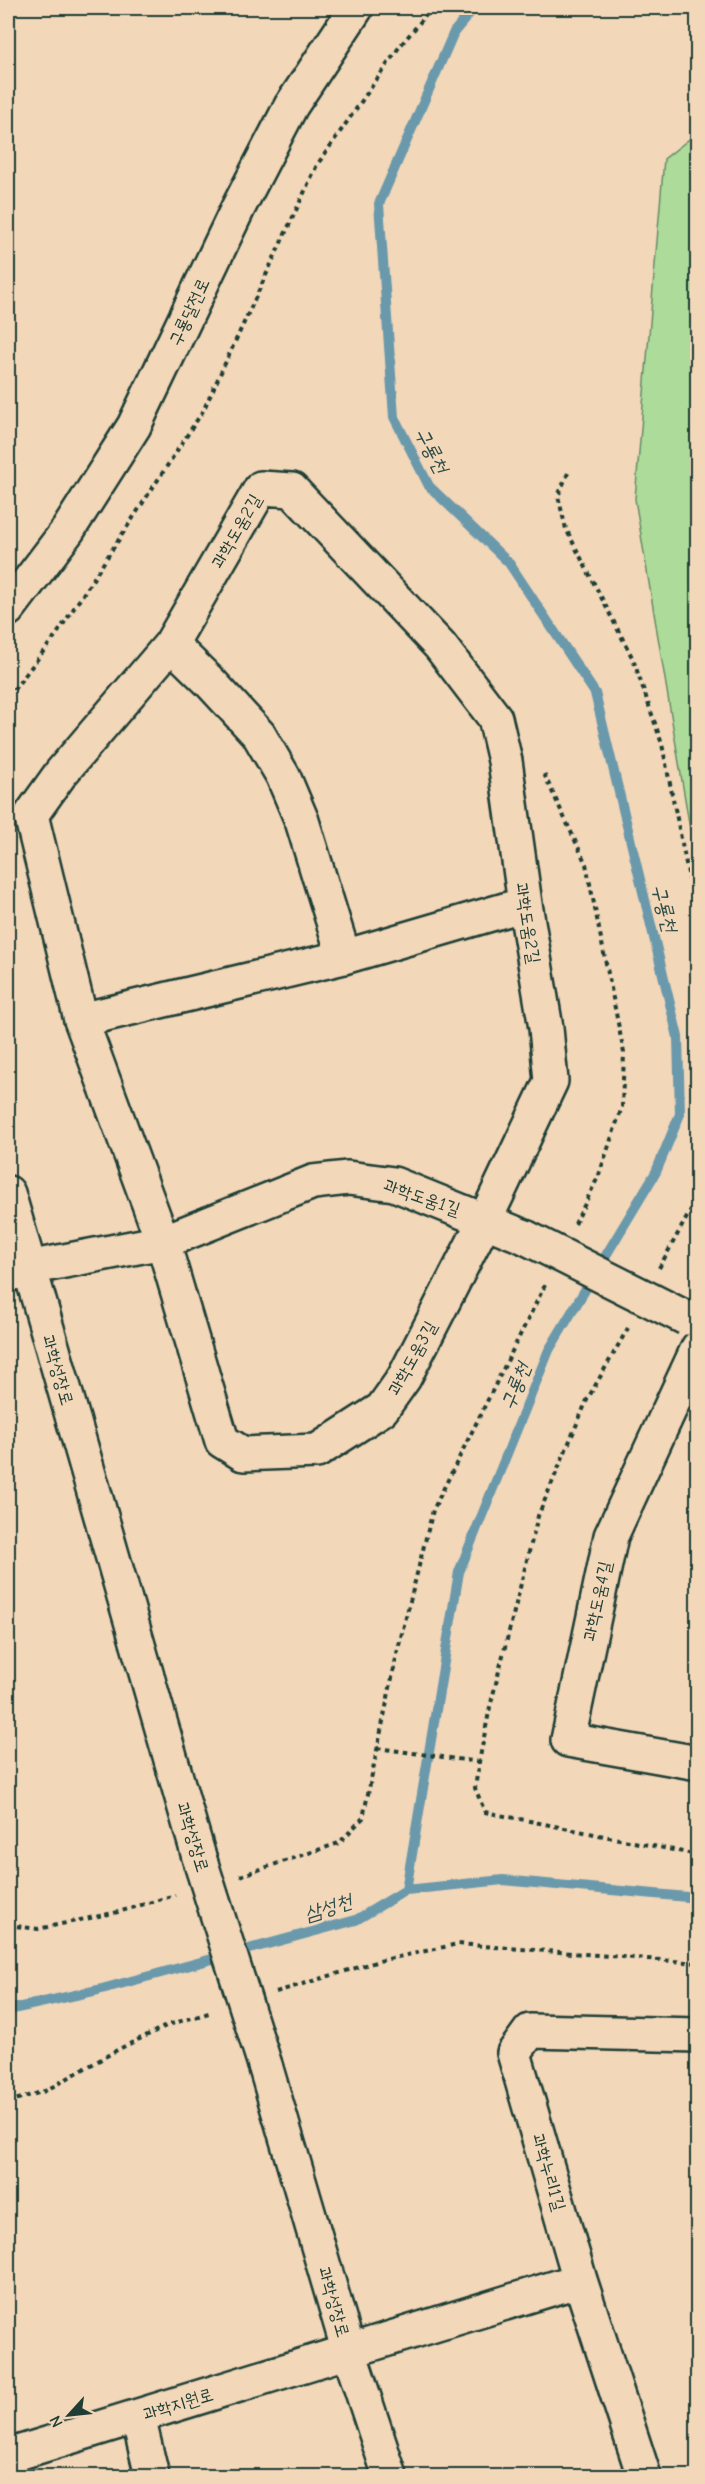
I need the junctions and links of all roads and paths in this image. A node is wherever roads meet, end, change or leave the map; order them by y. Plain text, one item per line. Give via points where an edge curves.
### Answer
1 (356, 8) edge
2 (432, 8) edge
3 (568, 473) dead end
4 (8, 609) edge
5 (171, 644) junction
6 (8, 697) edge
7 (541, 767) dead end
8 (525, 904) junction
9 (698, 923) edge
10 (344, 957) junction
11 (81, 1020) junction
12 (8, 1193) edge
13 (485, 1220) junction
14 (573, 1228) dead end
15 (163, 1242) junction
16 (18, 1272) edge
17 (547, 1280) dead end
18 (692, 1321) edge
19 (698, 1348) edge
20 (377, 1748) junction
21 (479, 1762) dead end
22 (698, 1763) edge
23 (238, 1877) dead end
24 (183, 1893) dead end
25 (8, 1925) edge
26 (698, 1963) edge
27 (268, 1995) dead end
28 (212, 2012) dead end
29 (698, 2035) edge
30 (8, 2102) edge
31 (580, 2280) junction
32 (349, 2352) junction
33 (138, 2417) junction
34 (8, 2456) edge
35 (152, 2476) edge
36 (390, 2476) edge
37 (644, 2476) edge

1 - 4 street, 구룡달전로 via 291,106 134,426 68,530
2 - 6 path via 400,46 317,165 203,411 57,634
3 - 9 path via 558,496 566,529 633,659 662,744
5 - 8 street, 과학도움2길 via 261,488 292,490 440,646 495,718 505,761
5 - 10 street via 259,735 283,776 302,821
5 - 11 street, 과학도움2길 via 61,772 31,815
7 - 14 path via 586,864 624,1053 622,1107 599,1175
8 - 10 street
8 - 13 street, 과학도움2길 via 551,1081
10 - 11 street
11 - 15 street, 과학도움2길
12 - 16 street, 과학성장로
13 - 15 street, 과학도움1길 via 394,1184 348,1178 313,1182
13 - 15 street, 과학도움3길 via 404,1378 382,1409 317,1451 243,1454 222,1441
13 - 18 street, 과학도움1길, bridge
15 - 16 street, 과학도움1길
16 - 32 street, 과학성장로, bridge via 265,2065
17 - 20 path via 433,1510
19 - 22 street, 과학도움4길 via 611,1536 568,1740
20 - 21 path
20 - 23 path via 363,1818 339,1843
24 - 25 path via 38,1929
26 - 27 path via 458,1944 379,1961
28 - 30 path via 168,2025 45,2091
29 - 31 street, 과학누리1길 via 530,2031 514,2053
31 - 32 street, 과학지원로
31 - 37 street, 과학누리1길
32 - 33 street, 과학지원로
32 - 36 street, 과학성장로
33 - 34 street, 과학지원로
33 - 35 street

